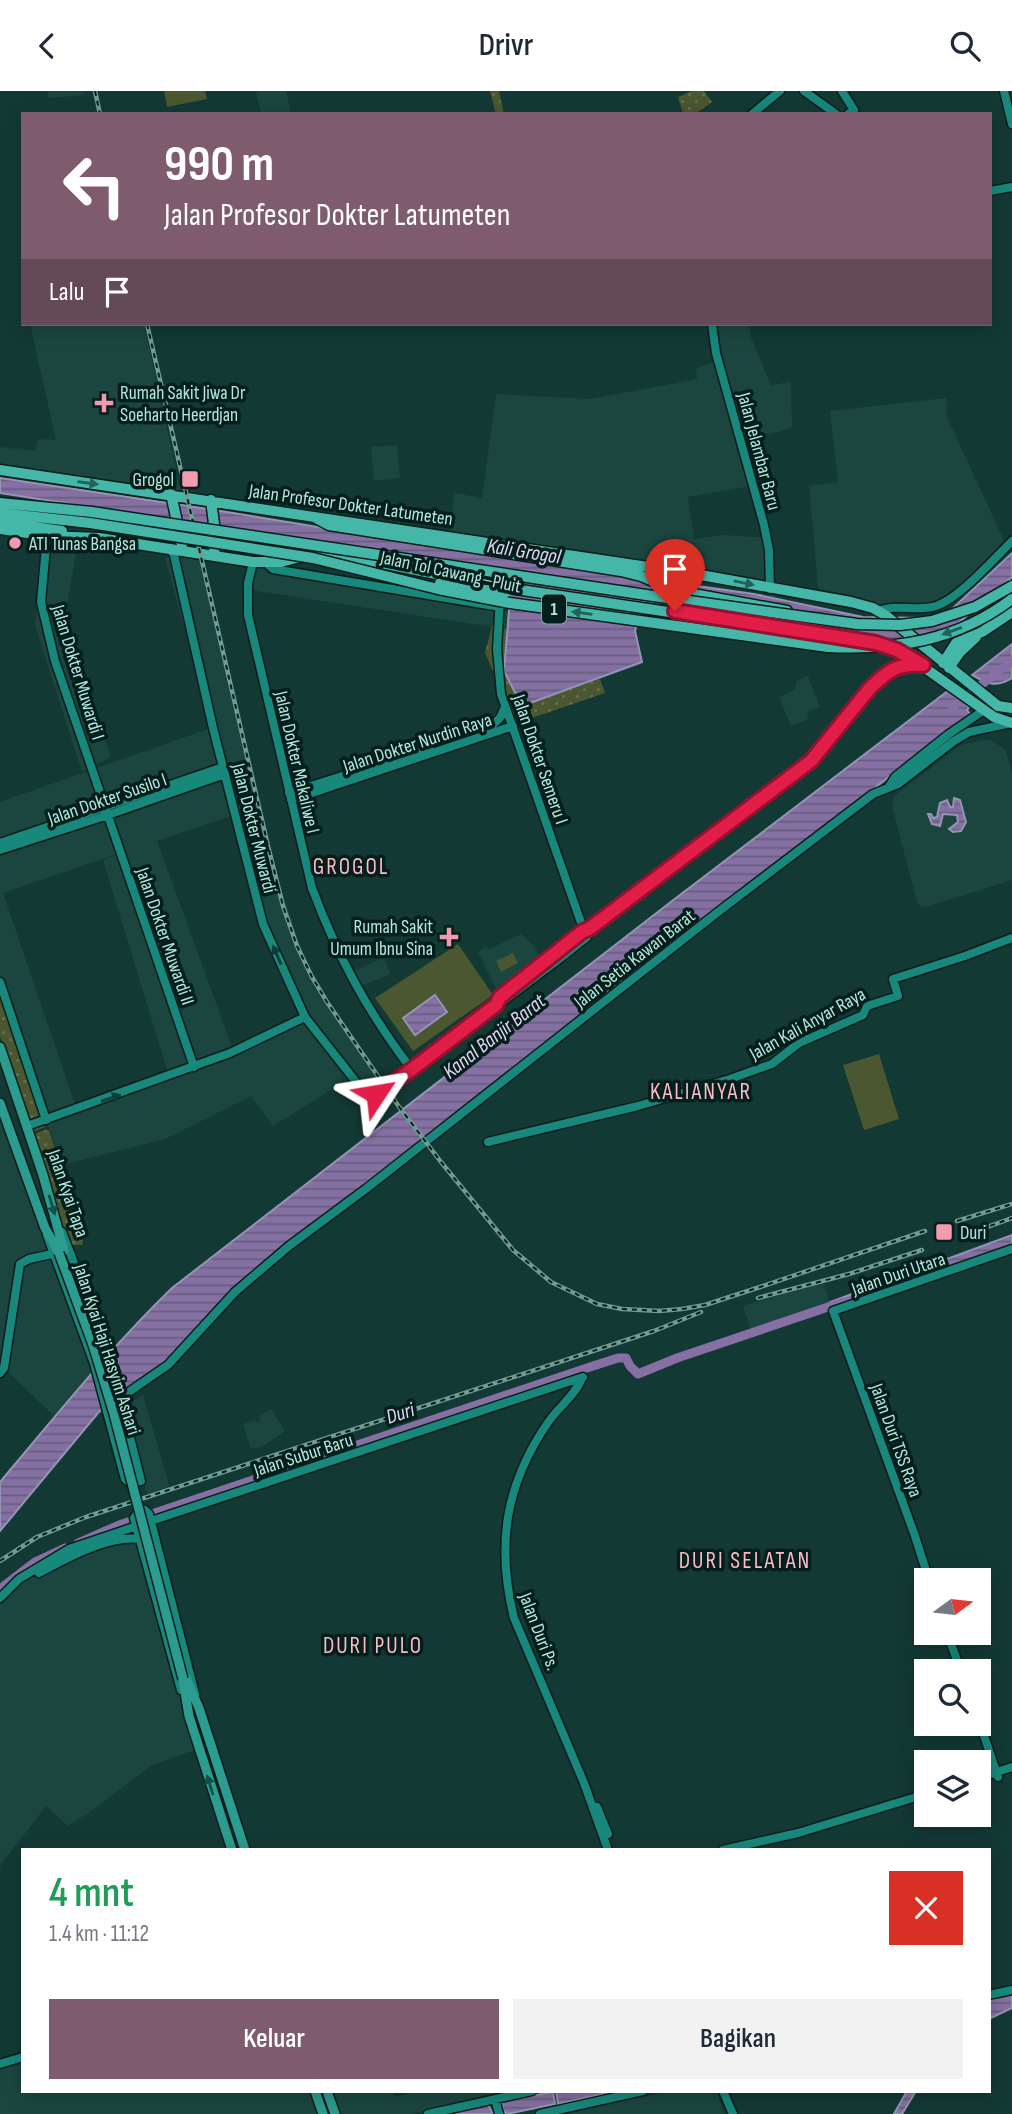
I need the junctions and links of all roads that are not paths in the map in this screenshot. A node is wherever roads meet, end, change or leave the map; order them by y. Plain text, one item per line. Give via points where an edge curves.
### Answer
1 (780, 91) edge
2 (804, 91) edge
3 (842, 91) edge
4 (1004, 91) edge
5 (754, 112) edge
6 (833, 112) edge
7 (851, 112) edge
8 (1012, 124) edge
9 (1012, 187) edge
10 (992, 191) edge
11 (712, 326) edge
12 (0, 470) edge
13 (24, 474) junction
14 (0, 475) edge
15 (172, 498) junction
16 (0, 503) edge
17 (211, 504) junction
18 (0, 513) edge
19 (313, 516) junction
20 (91, 518) junction
21 (0, 522) edge
22 (0, 529) edge
23 (214, 532) junction
24 (48, 533) junction
25 (1012, 541) edge
26 (182, 547) junction
27 (170, 548) junction
28 (320, 553) junction
29 (214, 556) junction
30 (253, 562) junction
31 (266, 563) junction
32 (355, 569) junction
33 (1012, 586) edge
34 (503, 587) junction
35 (770, 589) junction
36 (1012, 599) edge
37 (500, 607) junction
38 (647, 610) junction
39 (1012, 612) edge
40 (882, 613) junction
41 (803, 617) junction
42 (942, 663) junction
43 (923, 665) junction
44 (505, 706) junction
45 (1012, 708) edge
46 (983, 709) junction
47 (1012, 723) edge
48 (512, 724) junction
49 (488, 729) junction
50 (224, 770) junction
51 (890, 785) junction
52 (290, 797) junction
53 (107, 811) junction
54 (0, 843) edge
55 (0, 850) edge
56 (579, 919) junction
57 (597, 923) junction
58 (586, 932) junction
59 (1012, 938) edge
60 (0, 982) edge
61 (305, 1017) junction
62 (0, 1047) edge
63 (194, 1067) junction
64 (411, 1070) junction
65 (0, 1103) edge
66 (46, 1120) junction
67 (27, 1126) junction
68 (488, 1142) dead end
69 (58, 1226) junction
70 (45, 1228) joint
71 (1012, 1249) edge
72 (58, 1253) junction
73 (833, 1311) joint
74 (107, 1350) joint
75 (95, 1366) joint
76 (2, 1370) edge
77 (583, 1377) joint
78 (119, 1397) junction
79 (135, 1456) junction
80 (120, 1461) junction
81 (150, 1519) junction
82 (136, 1523) junction
83 (156, 1540) junction
84 (141, 1542) junction
85 (163, 1566) junction
86 (925, 1568) edge
87 (149, 1572) junction
88 (17, 1583) junction
89 (0, 1598) edge
90 (191, 1699) junction
91 (986, 1736) edge
92 (1005, 1773) edge
93 (914, 1800) edge
94 (600, 1820) junction
95 (825, 1828) junction
96 (231, 1848) edge
97 (243, 1848) edge
98 (607, 1848) edge
99 (612, 1848) edge
100 (731, 1848) edge
101 (756, 1848) edge
102 (1012, 1990) edge
103 (991, 1995) edge
104 (21, 2058) edge
105 (0, 2064) edge
106 (316, 2093) edge
107 (328, 2093) edge
108 (525, 2093) edge
109 (634, 2093) edge
110 (724, 2093) edge
111 (730, 2093) edge
112 (496, 2101) junction
113 (323, 2114) edge
114 (335, 2114) edge
115 (428, 2114) edge
116 (499, 2114) edge
117 (540, 2114) edge
118 (736, 2114) edge

1 - 5 street
2 - 6 street
3 - 7 street
4 - 8 street
9 - 10 street
11 - 35 street, Jalan Jelambar Baru via 764,525
12 - 13 highway, Jalan Profesor Dokter Latumeten
13 - 14 highway, Jalan Profesor Dokter Latumeten
13 -> 15 highway, Jalan Profesor Dokter Latumeten
15 - 17 highway, Jalan Profesor Dokter Latumeten
15 - 26 highway, bridge
16 - 20 highway, Jalan Tol Cawang–Pluit / 1
17 - 19 highway, Jalan Profesor Dokter Latumeten
17 - 23 highway
18 - 20 highway, Jalan Tol Cawang–Pluit / 1
19 -> 35 highway, Jalan Profesor Dokter Latumeten
19 - 41 highway, bridge via 329,525 621,571 677,591 760,604
20 - 32 highway, Jalan Tol Cawang–Pluit / 1, bridge
20 - 41 highway, Jalan Tol Cawang–Pluit / 1, bridge
21 - 24 highway, 1
22 - 24 highway, 1
23 - 28 highway
23 - 29 highway
24 - 27 highway, 1
24 - 53 street, Jalan Dokter Muwardi I via 41,593 45,623
25 - 40 street via 946,604 888,607
26 - 27 highway, 1
26 - 29 highway, 1
27 - 50 street, Jalan Dokter Muwardi
28 - 31 highway, 1
28 - 34 highway, 1
29 - 30 highway, 1
30 - 31 highway, 1
30 - 52 street, Jalan Dokter Makaliwe I via 248,615
31 - 37 street via 273,569
36 -> 32 highway, Jalan Tol Cawang–Pluit / 1, bridge via 979,620 921,642 845,648 510,603
32 - 38 highway, bridge
33 - 41 highway, Jalan Tol Cawang–Pluit / 1, bridge via 964,611 913,624 857,624
34 - 37 street, Jalan Dokter Semeru I
34 - 38 highway, 1
35 - 40 highway, Jalan Profesor Dokter Latumeten via 847,601
37 - 44 street, Jalan Dokter Semeru I via 497,670
38 - 43 highway via 876,643
39 - 42 highway via 956,643
40 - 42 highway, Jalan Profesor Dokter Latumeten, bridge
42 - 45 highway, Jalan Profesor Dokter Latumeten via 993,702
43 - 46 highway
43 - 57 street via 898,666 881,677 811,761
44 - 48 street, Jalan Dokter Semeru I
44 - 49 street
46 - 47 highway
46 - 51 street, Jalan Setia Kawan Barat
47 - 51 street, Jalan Setia Kawan Barat via 968,733 898,784
48 - 49 street, Jalan Dokter Nurdin Raya
48 - 52 street, Jalan Dokter Nurdin Raya
48 - 56 street, Jalan Dokter Semeru I
49 - 52 street, Jalan Dokter Nurdin Raya
50 - 53 street, Jalan Dokter Susilo I
61 -> 50 street, Jalan Dokter Muwardi via 263,924
51 - 78 street, Jalan Setia Kawan Barat via 718,912 289,1246 241,1286 168,1365
52 - 64 street, Jalan Dokter Makaliwe I via 312,888 328,931 361,997
53 - 54 street, Jalan Dokter Susilo I
53 - 55 street, Jalan Dokter Susilo I
53 - 63 street, Jalan Dokter Muwardi II
56 - 57 street
56 - 58 street, Jalan Dokter Semeru I
57 - 58 street
58 - 64 street via 513,996
59 - 68 street, Jalan Kali Anyar Raya via 893,979 898,996 867,1006 863,1015 799,1043 759,1069 638,1106
60 - 66 street
61 - 63 street
61 - 64 street, Jalan Dokter Muwardi via 364,1092 376,1094
62 - 67 main road, Jalan Kyai Tapa
66 -> 63 street
65 - 70 main road, Jalan Kyai Tapa
66 - 67 street
67 -> 69 main road, Jalan Kyai Tapa
69 - 72 main road, Jalan Kyai Haji Hasyim Ashari
69 - 74 street, Jalan Kyai Tapa
70 - 72 main road, Jalan Kyai Haji Hasyim Ashari
71 - 73 street, Jalan Duri Utara
72 - 75 street, Jalan Kyai Tapa
72 - 76 street via 20,1264
72 - 90 main road, Jalan Kyai Haji Hasyim Ashari, bridge via 108,1374
73 - 86 street, Jalan Duri TSS Raya
74 - 78 street, Jalan Kyai Haji Hasyim Ashari
75 - 80 street, Jalan Kyai Haji Hasyim Ashari, bridge
77 - 81 street, Jalan Subur Baru
77 - 94 street, Jalan Duri Ps. via 528,1454 507,1516 504,1552 514,1618
78 - 79 street, Jalan Kyai Haji Hasyim Ashari
79 - 80 street
79 - 80 street, Jalan Kyai Haji Hasyim Ashari via 141,1481 126,1482
81 - 82 street via 141,1510 136,1513
81 - 83 street, Jalan Kyai Haji Hasyim Ashari
82 - 84 street, Jalan Kyai Haji Hasyim Ashari
82 - 88 street via 69,1549
83 - 84 street via 149,1548
83 - 85 street, Jalan Kyai Haji Hasyim Ashari
84 - 87 street, Jalan Kyai Haji Hasyim Ashari
84 - 88 street via 127,1539 85,1551
85 - 87 street via 158,1559 151,1560
85 - 90 street, Jalan Kyai Haji Hasyim Ashari via 191,1673
87 - 90 street, Jalan Kyai Haji Hasyim Ashari via 178,1680
88 - 89 street
96 -> 90 main road, Jalan Kyai Haji Hasyim Ashari via 211,1789
90 - 97 main road, Jalan Kyai Haji Hasyim Ashari
91 - 92 street
93 - 95 street
94 - 98 street
94 - 99 street
95 - 100 street
95 - 101 street
102 - 103 street
104 - 105 street
106 - 113 main road
107 - 114 main road
108 - 112 street
109 - 117 street
110 - 118 street
111 - 118 street
112 - 115 street
112 - 116 street

